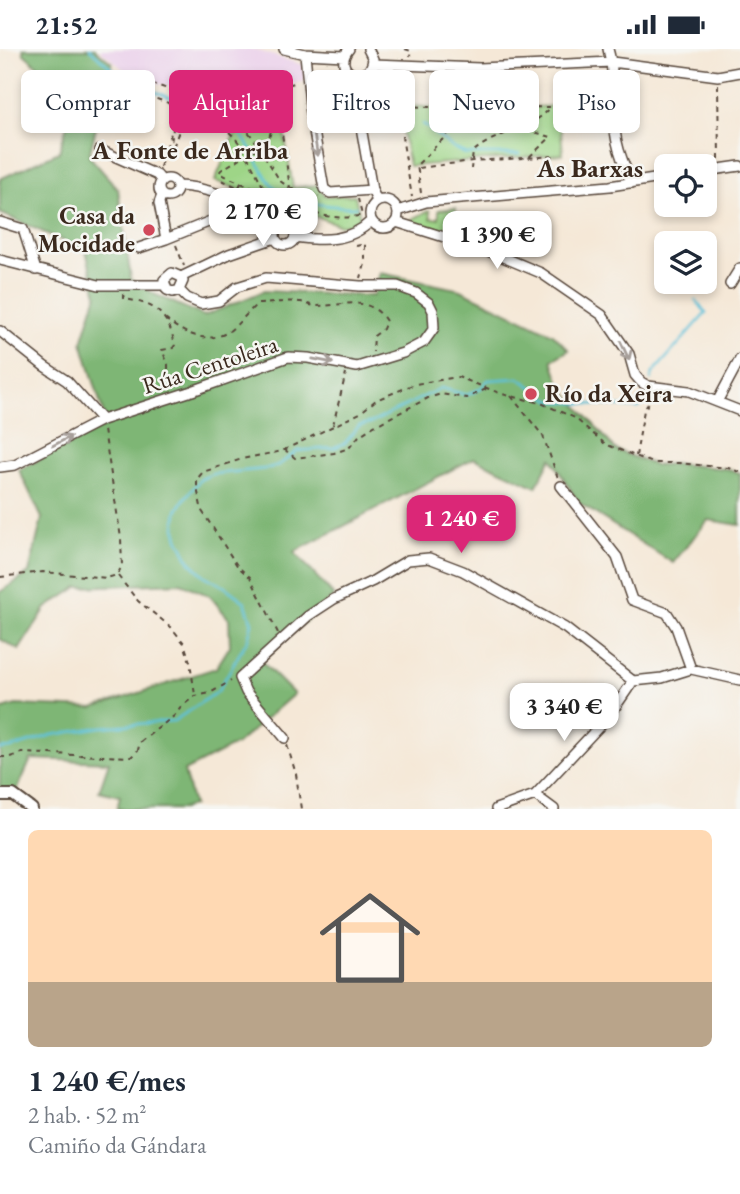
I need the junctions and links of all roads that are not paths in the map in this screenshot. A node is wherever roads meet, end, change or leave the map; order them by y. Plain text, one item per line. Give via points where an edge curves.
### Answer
1 (284, 49) edge
2 (368, 49) edge
3 (608, 49) edge
4 (346, 53) edge
5 (304, 54) junction
6 (612, 62) junction
7 (373, 64) junction
8 (348, 70) edge
9 (368, 70) edge
10 (612, 70) edge
11 (740, 72) edge
12 (362, 133) edge
13 (616, 133) edge
14 (100, 151) dead end
15 (740, 166) edge
16 (717, 169) edge
17 (160, 178) junction
18 (654, 179) edge
19 (632, 183) junction
20 (177, 186) junction
21 (372, 190) junction
22 (162, 195) junction
23 (377, 201) junction
24 (239, 210) dead end
25 (398, 211) junction
26 (371, 221) junction
27 (0, 222) edge
28 (396, 222) junction
29 (282, 225) junction
30 (295, 237) junction
31 (170, 238) junction
32 (275, 238) junction
33 (139, 248) dead end
34 (0, 260) edge
35 (740, 268) edge
36 (36, 270) junction
37 (184, 275) junction
38 (730, 284) dead end
39 (164, 285) junction
40 (179, 290) junction
41 (0, 331) edge
42 (740, 359) edge
43 (717, 402) junction
44 (740, 411) edge
45 (102, 420) junction
46 (0, 467) edge
47 (561, 487) road end
48 (691, 669) junction
49 (740, 680) edge
50 (633, 681) junction
51 (285, 738) road end
52 (0, 795) edge
53 (535, 795) junction
54 (26, 809) edge
55 (496, 809) edge
56 (554, 809) edge

1 - 5 street
2 - 7 street
3 - 6 street
4 - 5 street
4 - 8 street
5 -> 21 street via 324,189 330,193
6 - 7 street via 468,68
6 - 10 street
6 - 11 street via 718,76
7 - 9 street
12 - 21 street
13 - 19 street
14 - 17 street
15 - 16 street
17 - 20 street
17 - 22 street
18 - 19 street
19 - 25 street via 437,201
20 - 22 street via 173,197
20 - 29 street via 204,190 268,213
21 - 23 street
22 - 31 street via 159,202
23 - 25 street via 387,200
23 - 26 street via 370,208
24 - 31 street
25 - 28 street
26 - 28 street via 384,229
26 - 30 street via 336,239
27 - 36 street via 23,229
28 -> 43 street via 541,273 602,315 629,353 635,375 648,386 689,391
29 - 30 street via 292,227
29 - 32 street
30 - 32 street via 287,246
31 - 33 street
32 - 37 street
34 - 36 street
35 - 38 street
36 - 39 street via 99,285
37 - 39 street via 167,275
37 - 40 street
39 - 40 street via 167,290
45 -> 40 street, Rúa Centoleira via 288,357 353,366 403,353 424,342 433,328 429,303 397,286 266,278 201,305
41 - 45 street via 67,381
42 - 43 street
43 - 44 street
46 -> 45 street, Rúa Centoleira via 15,465
47 - 48 street via 617,557 632,600 667,613
48 - 49 street
48 - 50 street
50 - 51 street via 565,628 463,572 429,558 408,560 309,616 240,678 246,692
50 - 53 street via 609,716
52 - 54 main road via 13,795
53 - 55 street
53 - 56 street

